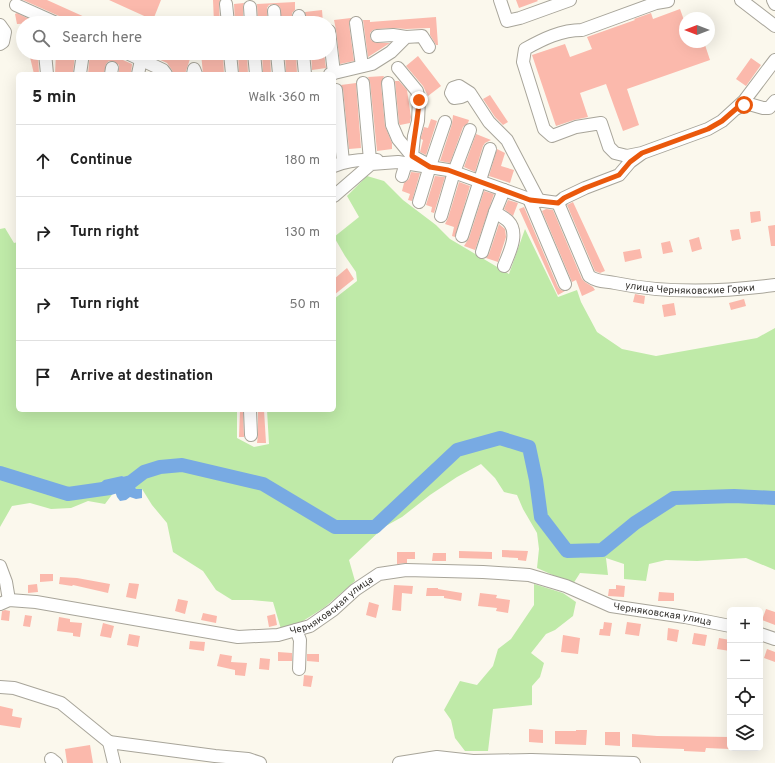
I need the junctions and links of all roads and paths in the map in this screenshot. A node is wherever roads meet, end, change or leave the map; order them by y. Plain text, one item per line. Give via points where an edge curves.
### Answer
1 (500, 0) edge
2 (570, 0) edge
3 (741, 0) edge
4 (774, 0) edge
5 (668, 1) dead end
6 (226, 4) dead end
7 (775, 4) edge
8 (16, 5) dead end
9 (250, 7) dead end
10 (40, 16) edge
11 (227, 16) edge
12 (251, 16) edge
13 (356, 23) dead end
14 (0, 26) edge
15 (775, 26) edge
16 (377, 36) dead end
17 (406, 37) junction
18 (0, 44) edge
19 (429, 47) dead end
20 (46, 60) edge
21 (82, 60) edge
22 (141, 60) joint
23 (231, 60) edge
24 (255, 60) edge
25 (278, 60) edge
26 (304, 60) edge
27 (331, 60) edge
28 (775, 60) edge
29 (362, 66) junction
30 (398, 68) dead end
31 (47, 72) edge
32 (80, 72) edge
33 (138, 72) edge
34 (164, 72) edge
35 (232, 72) edge
36 (256, 72) edge
37 (279, 72) edge
38 (305, 72) edge
39 (332, 72) edge
40 (336, 73) edge
41 (775, 76) edge
42 (388, 82) dead end
43 (363, 83) dead end
44 (336, 90) dead end
45 (470, 93) dead end
46 (775, 101) edge
47 (737, 108) junction
48 (445, 122) dead end
49 (470, 130) dead end
50 (490, 149) dead end
51 (642, 153) junction
52 (370, 160) junction
53 (405, 160) junction
54 (338, 164) edge
55 (430, 166) junction
56 (454, 172) junction
57 (402, 176) dead end
58 (479, 181) junction
59 (504, 190) junction
60 (336, 194) edge
61 (534, 200) junction
62 (419, 202) dead end
63 (558, 203) junction
64 (495, 212) junction
65 (441, 216) dead end
66 (462, 236) dead end
67 (482, 252) dead end
68 (504, 266) dead end
69 (566, 284) dead end
70 (775, 285) edge
71 (250, 412) edge
72 (251, 435) dead end
73 (0, 566) edge
74 (4, 602) edge
75 (727, 625) edge
76 (296, 630) junction
77 (763, 635) edge
78 (775, 639) edge
79 (300, 669) dead end
80 (0, 688) edge
81 (109, 742) junction
82 (529, 761) edge
83 (114, 763) edge
84 (260, 763) edge
85 (399, 763) edge
86 (634, 763) edge

1 - 2 street via 508,21
3 - 15 street
4 - 7 street
5 - 51 street via 582,30 571,30 543,39 524,49 523,62 544,129 552,136 576,127 601,123 609,147 615,153 627,156
6 - 11 street
8 - 10 street
9 - 12 street
13 - 29 street
14 - 18 street via 5,32
16 - 17 street
17 - 19 street via 422,36
17 - 29 street via 391,52 372,64
20 - 31 street
21 - 32 street
22 - 33 street
22 - 34 street
23 - 35 street
24 - 36 street
25 - 37 street
26 - 38 street
27 - 39 street
28 - 41 street
28 - 47 street
29 - 40 street
30 - 53 street via 417,91 419,100 418,121
42 - 53 street via 392,125
43 - 52 street
44 - 54 street
45 - 61 street via 489,122 507,140
46 - 47 street via 769,108 750,104
47 - 51 street via 708,129
48 - 55 street
49 - 56 street
50 - 58 street
51 - 63 street via 619,175 578,191
52 - 53 street
52 - 54 street
53 - 55 street
53 - 57 street
53 - 60 street via 371,164
55 - 56 street
55 - 62 street
56 - 58 street
56 - 65 street
58 - 59 street
58 - 66 street
59 - 61 street
59 - 64 street
61 - 63 street
61 - 69 street
63 - 70 street, улица Черняковские Горки via 589,276 596,281 650,290 685,292
64 - 67 street
64 - 68 street via 508,221 514,236
71 - 72 street
73 - 74 street via 6,582
74 - 76 street, Черняковская улица via 36,602 238,636 278,635
75 - 76 street, Черняковская улица via 611,606 566,586 529,575 406,570 379,574 310,626
76 - 79 street via 300,640
77 - 78 street
80 - 81 street via 14,688 61,703
81 - 83 street
81 - 84 street via 248,759
82 - 85 street via 473,761 437,757
82 - 86 street

